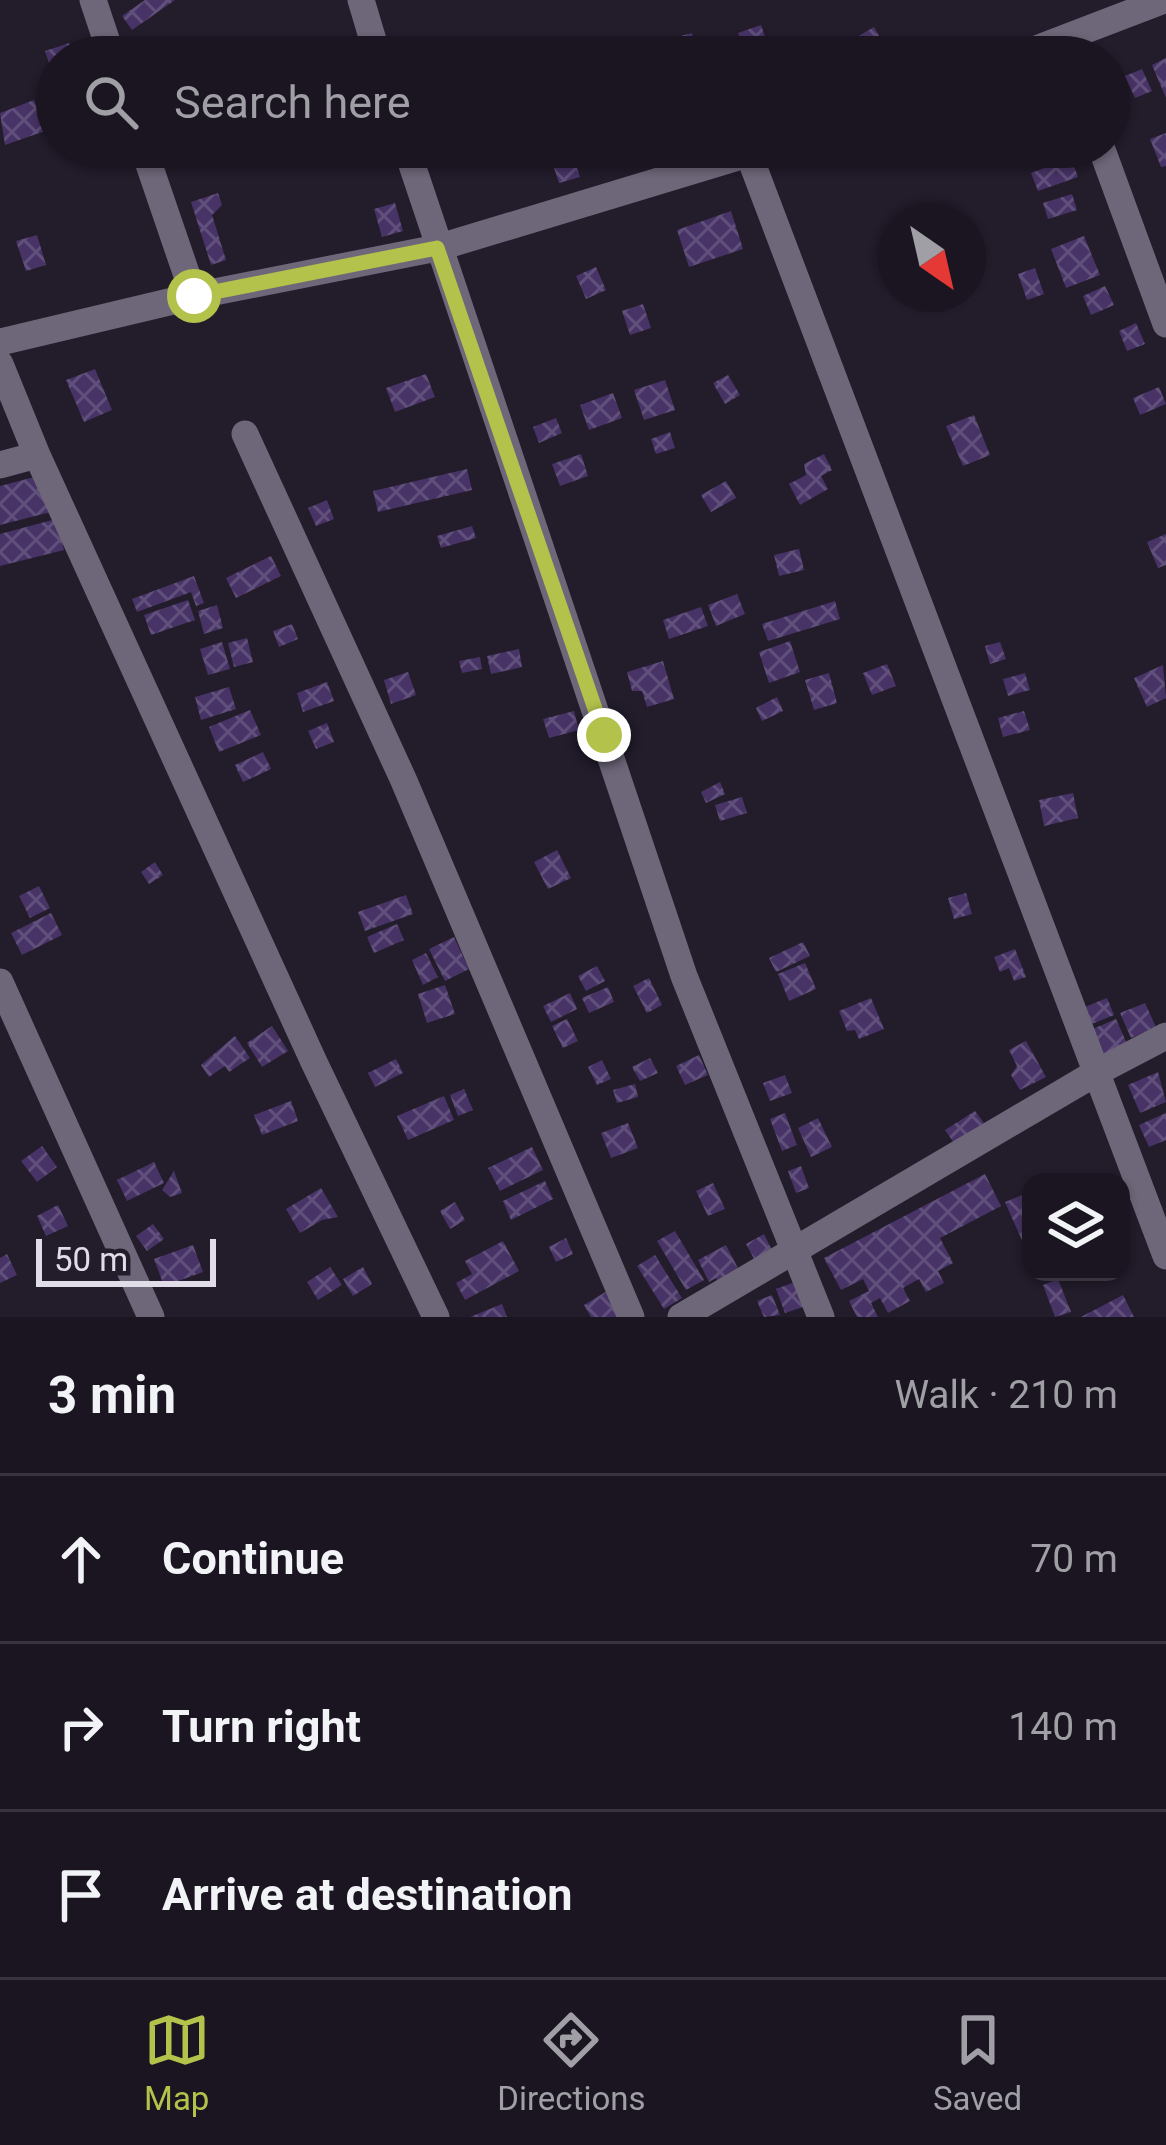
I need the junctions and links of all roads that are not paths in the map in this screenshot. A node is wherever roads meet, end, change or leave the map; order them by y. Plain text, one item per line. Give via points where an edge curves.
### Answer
1 (92, 0) edge
2 (362, 0) edge
3 (1164, 0) edge
4 (105, 36) edge
5 (372, 36) edge
6 (1091, 36) edge
7 (150, 168) edge
8 (412, 168) edge
9 (703, 168) edge
10 (766, 168) edge
11 (1109, 168) edge
12 (437, 248) junction
13 (194, 296) junction
14 (1166, 324) edge
15 (0, 342) edge
16 (0, 364) edge
17 (245, 434) dead end
18 (37, 455) junction
19 (0, 465) edge
20 (0, 982) edge
21 (1166, 1036) edge
22 (1099, 1071) junction
23 (795, 1253) junction
24 (1166, 1256) edge
25 (151, 1317) edge
26 (436, 1317) edge
27 (632, 1317) edge
28 (681, 1317) edge
29 (821, 1317) edge

1 - 4 street
2 - 5 street
3 - 6 street
7 - 13 street
8 - 12 street
9 - 12 street
10 - 22 street
11 - 14 street
12 - 13 street
12 - 23 street via 684,976
13 - 15 street
16 - 18 street
17 - 27 street via 404,781
18 - 19 street
18 - 26 street
20 - 25 street
21 - 22 street
22 - 23 street
22 - 24 street
23 - 28 street
23 - 29 street

